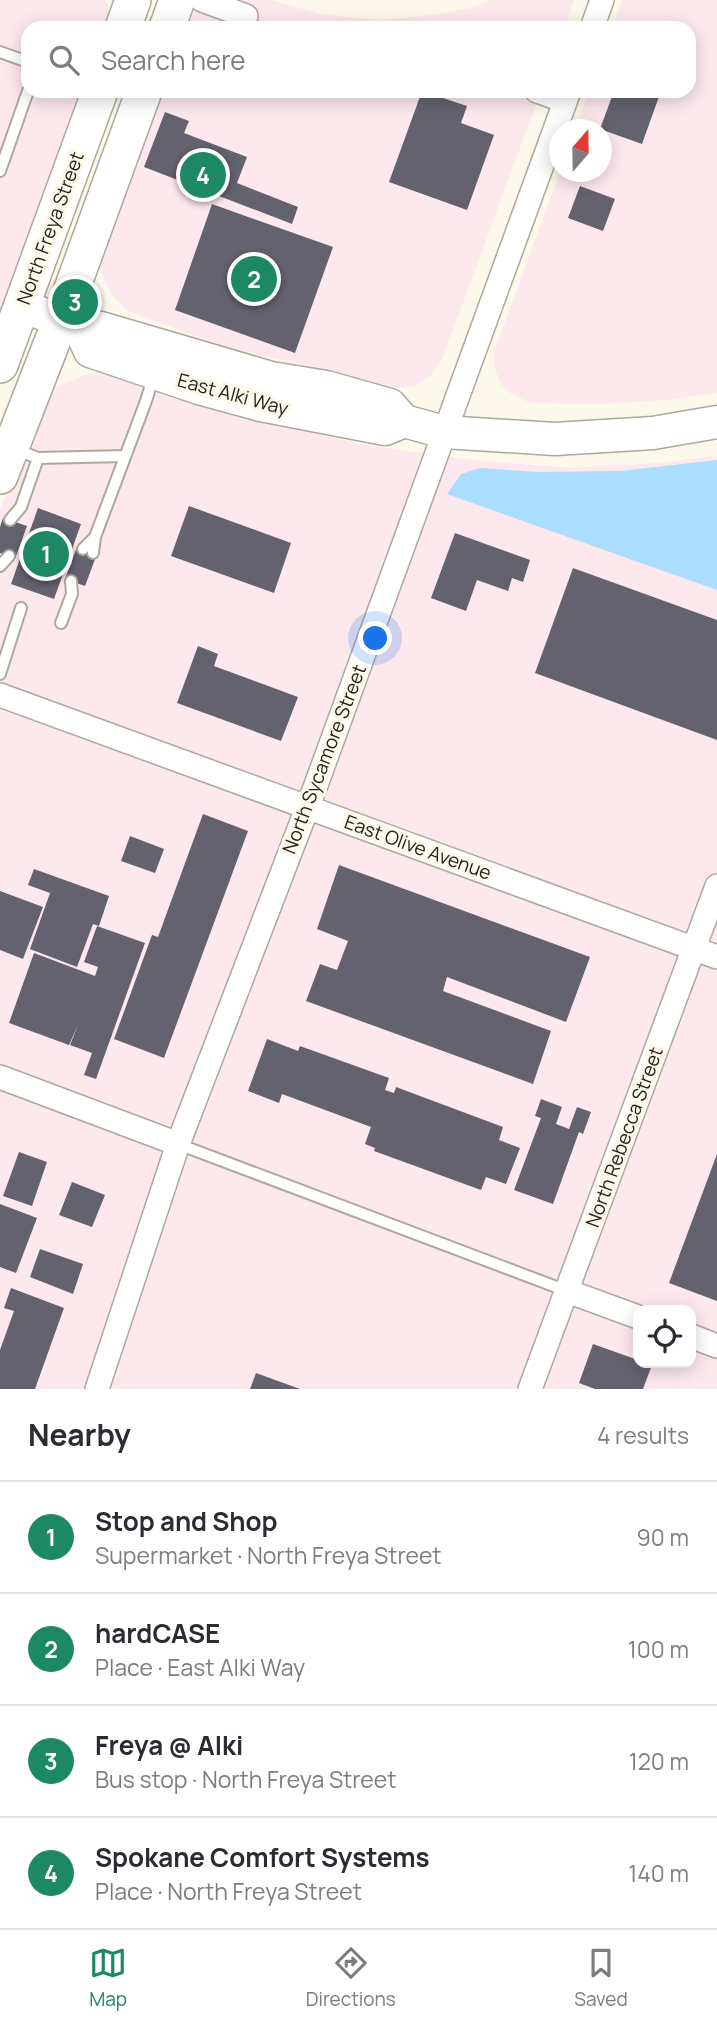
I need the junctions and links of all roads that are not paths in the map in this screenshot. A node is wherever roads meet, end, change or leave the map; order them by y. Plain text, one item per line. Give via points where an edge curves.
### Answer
1 (133, 0) edge
2 (177, 0) edge
3 (202, 0) edge
4 (602, 0) edge
5 (246, 16) dead end
6 (126, 21) edge
7 (170, 21) edge
8 (594, 21) edge
9 (0, 52) edge
10 (21, 60) edge
11 (26, 98) edge
12 (97, 98) edge
13 (142, 98) edge
14 (566, 98) edge
15 (0, 172) edge
16 (21, 306) junction
17 (70, 323) junction
18 (0, 365) edge
19 (155, 373) junction
20 (404, 421) junction
21 (717, 422) edge
22 (444, 432) junction
23 (125, 456) junction
24 (16, 460) edge
25 (21, 507) junction
26 (10, 520) dead end
27 (21, 524) dead end
28 (88, 551) dead end
29 (9, 556) dead end
30 (0, 566) edge
31 (77, 583) dead end
32 (21, 608) dead end
33 (61, 623) dead end
34 (0, 674) edge
35 (0, 695) edge
36 (307, 807) junction
37 (717, 886) edge
38 (694, 948) junction
39 (717, 957) edge
40 (0, 1077) edge
41 (178, 1144) junction
42 (567, 1291) junction
43 (633, 1315) edge
44 (696, 1338) edge
45 (717, 1346) edge
46 (97, 1389) edge
47 (530, 1389) edge

1 - 6 main road
2 - 7 main road
3 - 5 street
4 - 8 street
9 - 10 lane
11 - 15 lane
12 - 16 main road, North Freya Street
13 - 17 main road
14 - 22 street, North Sycamore Street
16 - 17 main road, East Alki Way
16 - 18 main road, North Freya Street
17 - 19 main road, East Alki Way via 90,351
17 - 20 main road, East Alki Way via 390,405
17 - 24 main road
19 - 20 main road, East Alki Way via 261,405 386,429
19 - 23 lane
20 - 22 main road, East Alki Way
21 - 22 main road, East Alki Way via 653,433 555,439
22 - 36 street, North Sycamore Street
23 - 24 lane
23 - 28 lane
24 - 25 lane
25 - 26 lane
25 - 27 lane
29 - 30 lane
31 - 33 lane
32 - 34 lane
35 - 36 street, East Olive Avenue
36 - 38 street, East Olive Avenue
36 - 41 street, North Sycamore Street
37 - 38 street, North Rebecca Street
38 - 39 street, East Olive Avenue
38 - 42 street, North Rebecca Street
40 - 41 street
41 - 42 lane
41 - 46 street, North Sycamore Street
42 - 43 street
42 - 47 street, North Rebecca Street
44 - 45 street

